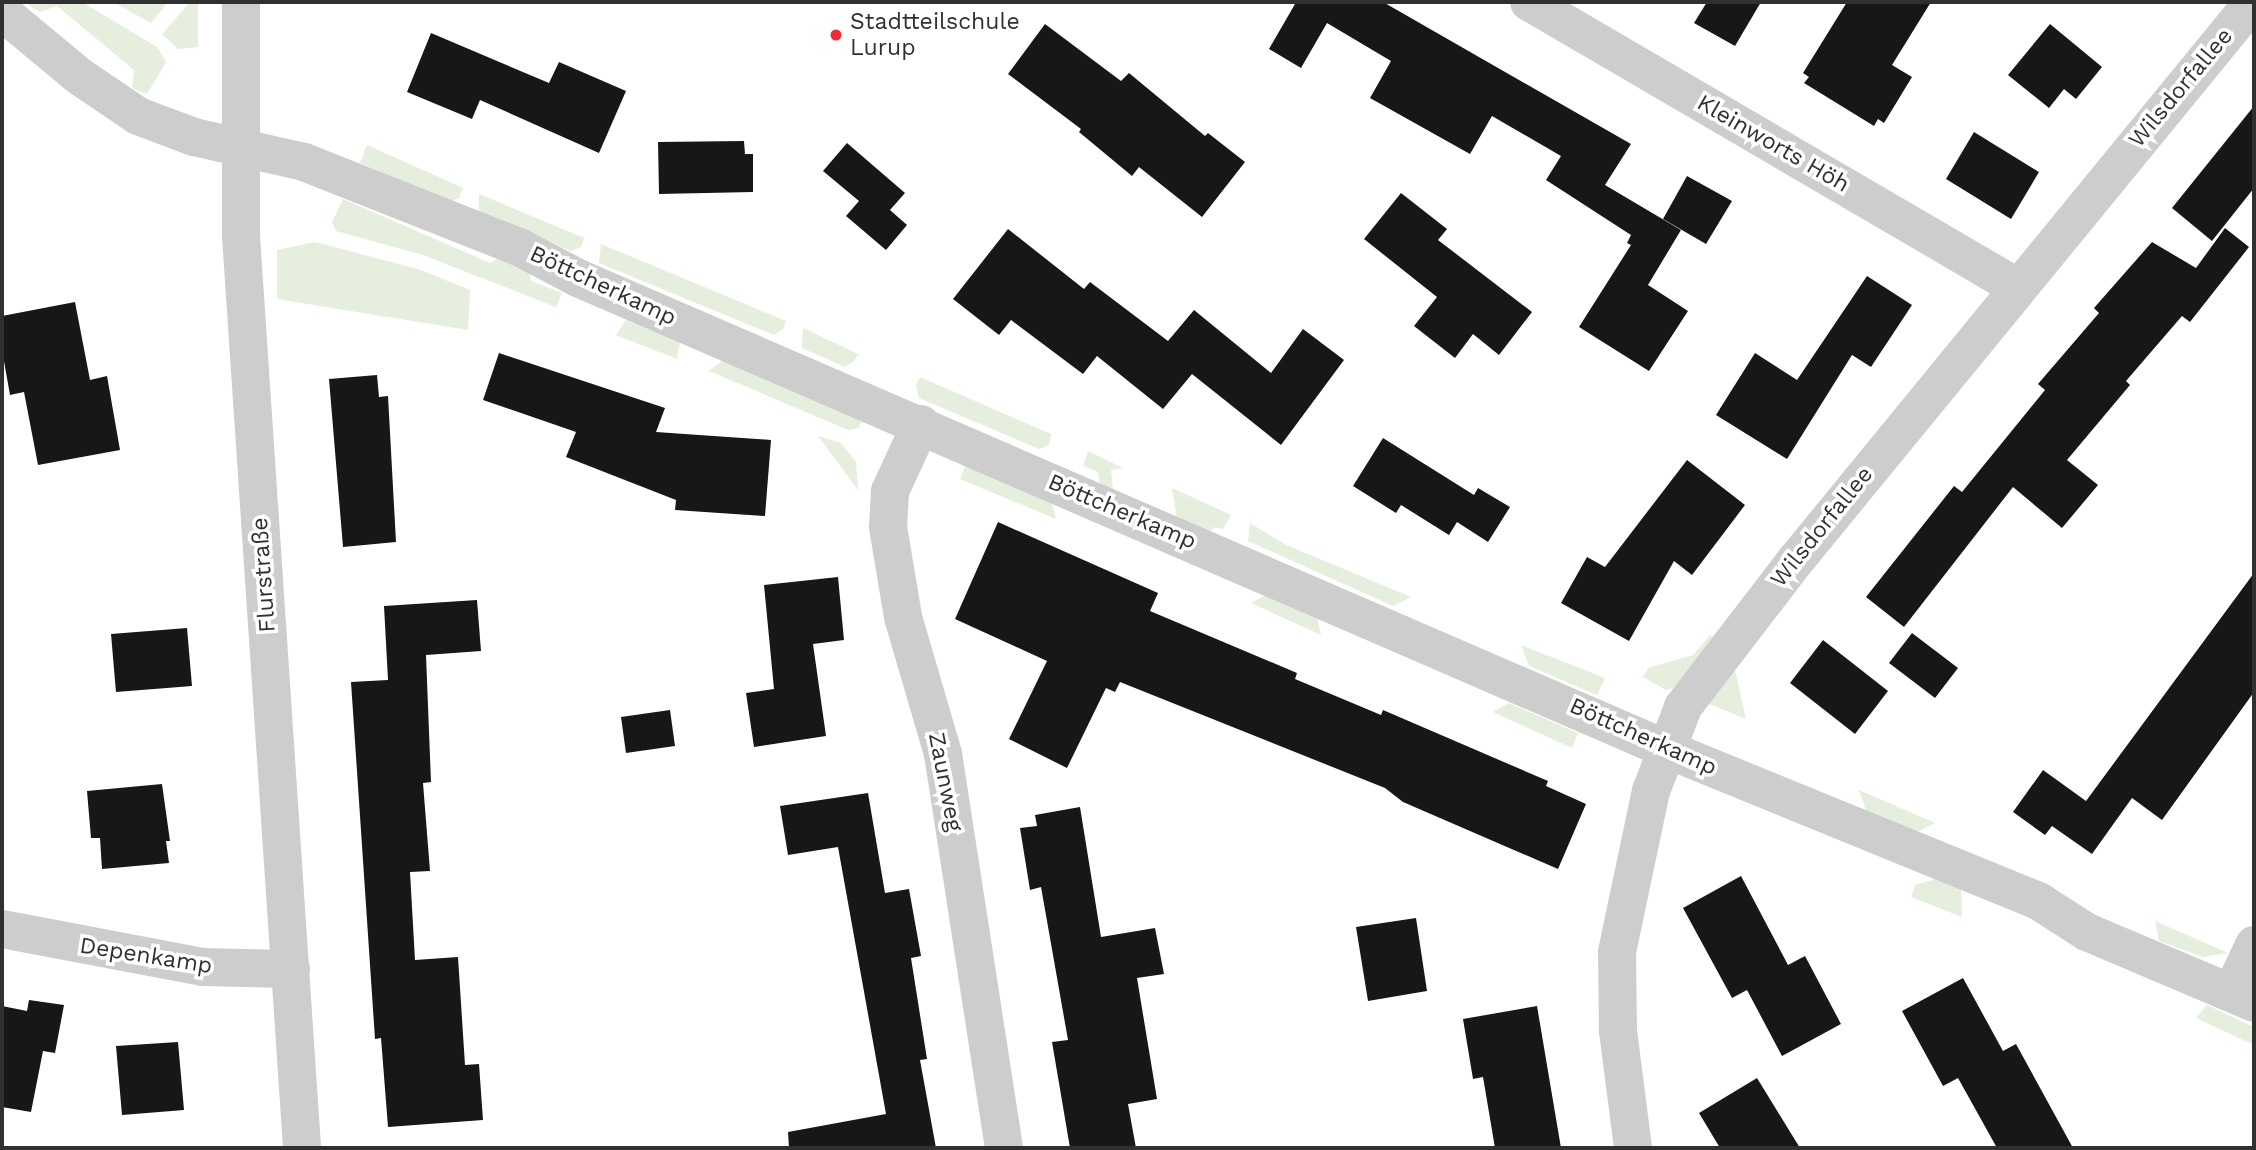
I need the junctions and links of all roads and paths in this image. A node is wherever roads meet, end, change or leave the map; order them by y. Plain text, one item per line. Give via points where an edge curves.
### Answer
1 (241, 2) edge
2 (1529, 2) edge
3 (2253, 2) edge
4 (2, 12) edge
5 (243, 147) junction
6 (2017, 287) junction
7 (921, 424) junction
8 (1666, 749) junction
9 (2, 929) edge
10 (2254, 945) edge
11 (291, 969) junction
12 (2243, 997) edge
13 (302, 1148) edge
14 (1004, 1148) edge
15 (1633, 1148) edge

1 - 5 street, Flurstraße
2 - 6 street, Kleinworts Höh
3 - 6 street, Wilsdorfallee
4 - 5 street, Böttcherkamp via 121,107 171,130
5 - 7 street, Böttcherkamp via 304,162 521,248 578,278
5 - 11 street, Flurstraße via 245,301
6 - 8 street, Wilsdorfallee via 1683,707
7 - 8 street, Böttcherkamp
7 - 14 street, Zaunweg via 890,491 888,527 903,617 943,754
8 - 12 street, Böttcherkamp via 2040,902 2087,932
8 - 15 street, Wilsdorfallee via 1632,868 1617,952 1618,1031
9 - 11 street, Depenkamp via 203,967
10 - 12 street
11 - 13 street, Flurstraße

